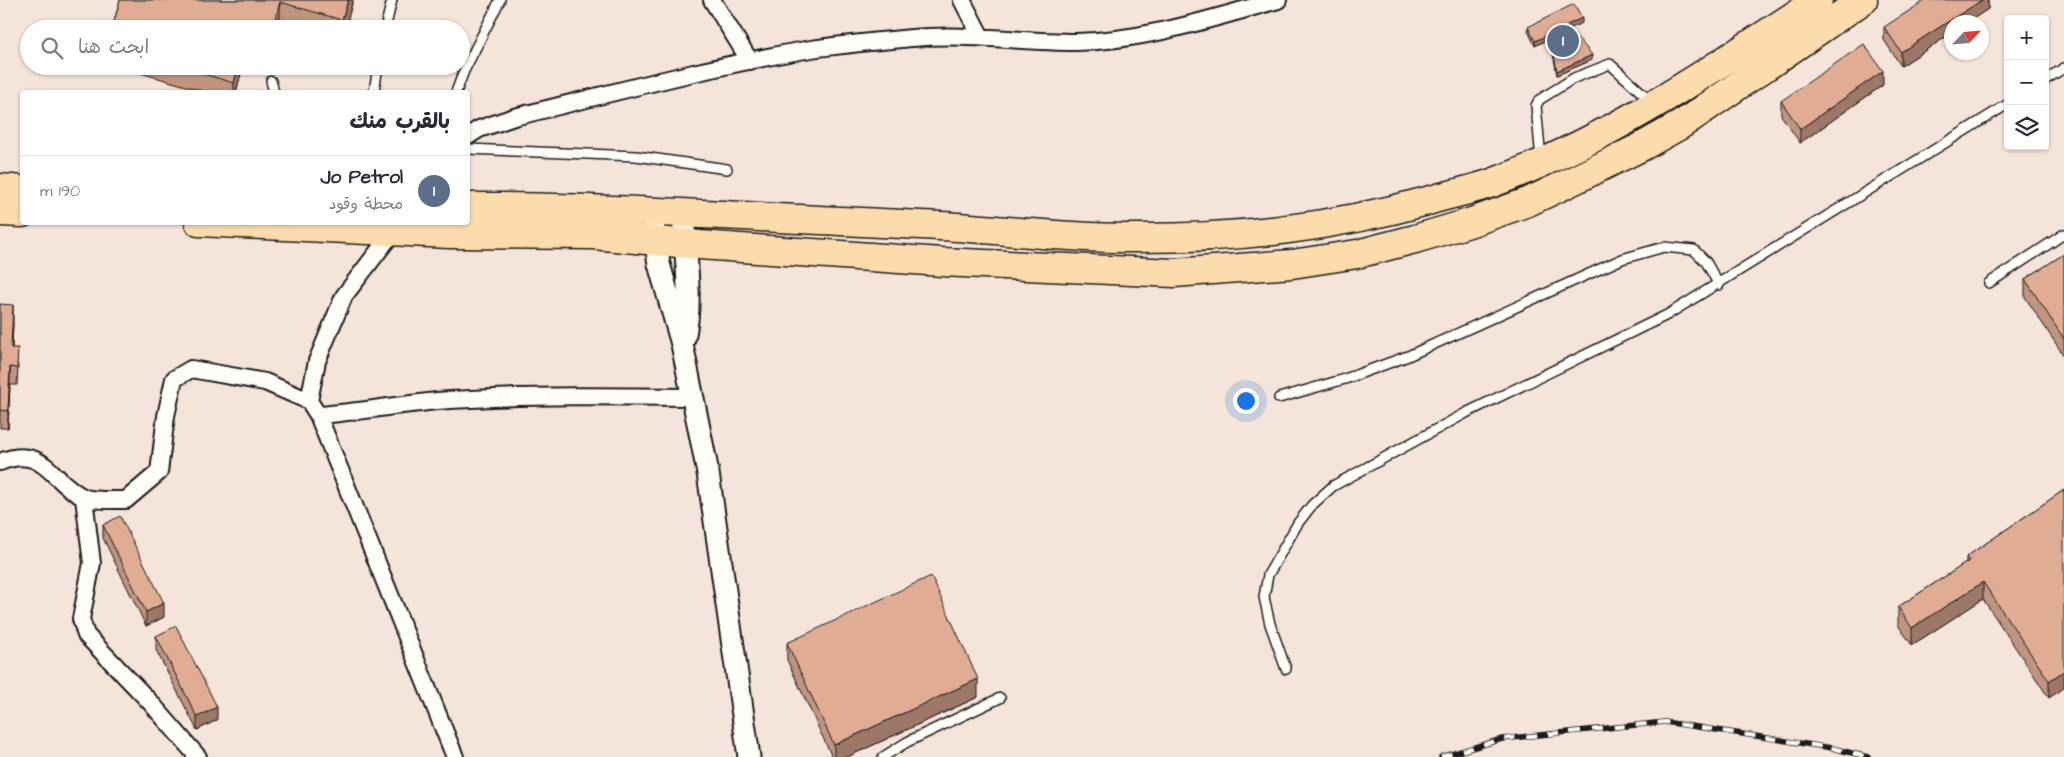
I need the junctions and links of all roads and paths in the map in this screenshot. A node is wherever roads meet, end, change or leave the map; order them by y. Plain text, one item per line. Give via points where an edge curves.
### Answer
1 (392, 0) edge
2 (500, 0) edge
3 (712, 0) edge
4 (962, 0) edge
5 (1278, 0) edge
6 (1818, 0) edge
7 (1864, 0) edge
8 (387, 20) edge
9 (981, 36) junction
10 (470, 59) edge
11 (750, 61) junction
12 (2064, 68) edge
13 (377, 75) edge
14 (462, 75) edge
15 (2049, 77) edge
16 (271, 81) dead end
17 (273, 90) edge
18 (374, 90) edge
19 (457, 90) edge
20 (1655, 104) junction
21 (2006, 105) edge
22 (470, 135) edge
23 (470, 149) edge
24 (1542, 162) junction
25 (727, 169) dead end
26 (0, 188) edge
27 (20, 190) edge
28 (470, 207) edge
29 (651, 211) junction
30 (0, 212) edge
31 (20, 213) edge
32 (683, 214) junction
33 (257, 225) edge
34 (393, 232) junction
35 (2064, 234) edge
36 (656, 240) junction
37 (684, 243) junction
38 (1989, 283) dead end
39 (1719, 285) junction
40 (682, 344) junction
41 (693, 397) junction
42 (1279, 398) dead end
43 (309, 401) junction
44 (318, 415) junction
45 (0, 462) edge
46 (84, 498) junction
47 (1286, 669) dead end
48 (1000, 698) dead end
49 (198, 757) edge
50 (454, 757) edge
51 (749, 757) edge
52 (883, 757) edge

1 - 8 lane
2 - 10 lane
3 - 11 street
4 - 9 street
5 - 9 street via 1157,32 1107,39 1076,42
6 - 20 highway
7 - 37 highway via 1689,120 1594,171 1528,202 1469,223 1356,254 1292,264 1174,273 942,262
9 - 11 street via 914,38 813,49
11 - 22 street via 514,117
12 - 15 lane
13 - 18 lane
14 - 19 lane
16 - 17 lane
20 - 24 highway
20 - 24 lane via 1610,64 1574,78 1539,100 1536,106
21 - 39 lane
23 - 25 lane via 636,156
24 - 32 highway via 1491,183 1369,217 1261,234 1122,238 897,223
26 - 27 highway
28 - 29 highway via 544,206
29 - 32 highway
29 - 36 street
30 - 31 highway
32 - 37 street
33 - 34 highway
34 - 36 highway via 593,235
34 - 43 street via 344,296 317,361
35 - 38 lane
36 - 37 highway
36 - 40 street via 663,283
37 - 40 street via 687,312
39 - 42 lane via 1706,262 1694,250 1664,247 1622,259 1408,356
39 - 47 lane via 1667,316 1466,413 1334,486 1312,505 1268,575 1264,598
40 - 41 street
41 - 44 street via 574,395 449,400
41 - 51 street
43 - 44 street
43 - 46 street via 265,382 191,369 174,379 159,472 126,500
44 - 50 street
45 - 46 street via 14,456 32,457
46 - 49 street via 92,563 81,619 86,635
48 - 52 lane via 907,742

